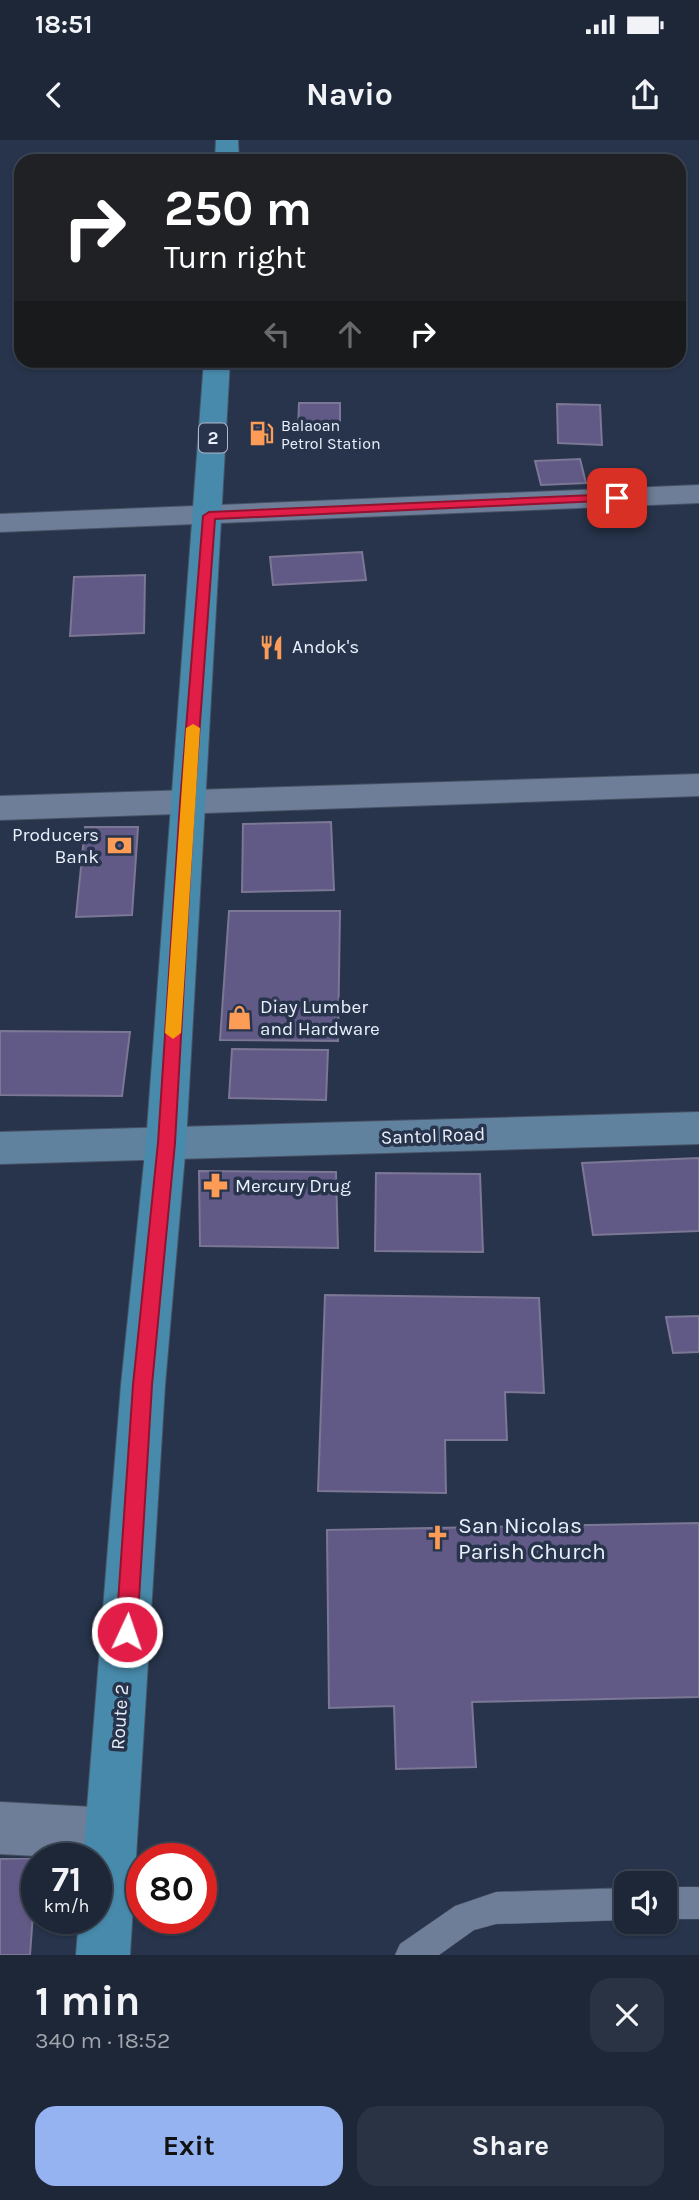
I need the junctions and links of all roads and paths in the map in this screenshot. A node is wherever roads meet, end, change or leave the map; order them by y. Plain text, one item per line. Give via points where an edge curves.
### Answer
1 (218, 368) edge
2 (699, 494) edge
3 (209, 516) junction
4 (0, 523) edge
5 (699, 785) edge
6 (187, 804) junction
7 (0, 808) edge
8 (699, 1128) edge
9 (166, 1143) junction
10 (0, 1148) edge
11 (0, 1828) edge
12 (111, 1833) junction
13 (677, 1903) edge
14 (699, 1903) edge
15 (614, 1905) edge
16 (103, 1955) edge
17 (411, 1955) edge

1 - 3 highway, 2
2 - 3 street
3 - 4 street
3 - 6 highway, Route 2 / 2
5 - 6 street
6 - 7 street
6 - 9 highway, Route 2 / 2
8 - 9 main road, Santol Road
9 - 10 main road, Santol Road
9 - 12 highway, Route 2 / 2 via 143,1385
11 - 12 street
12 - 16 highway, Route 2 / 2
13 - 14 lane
15 - 17 lane via 496,1908 467,1917

